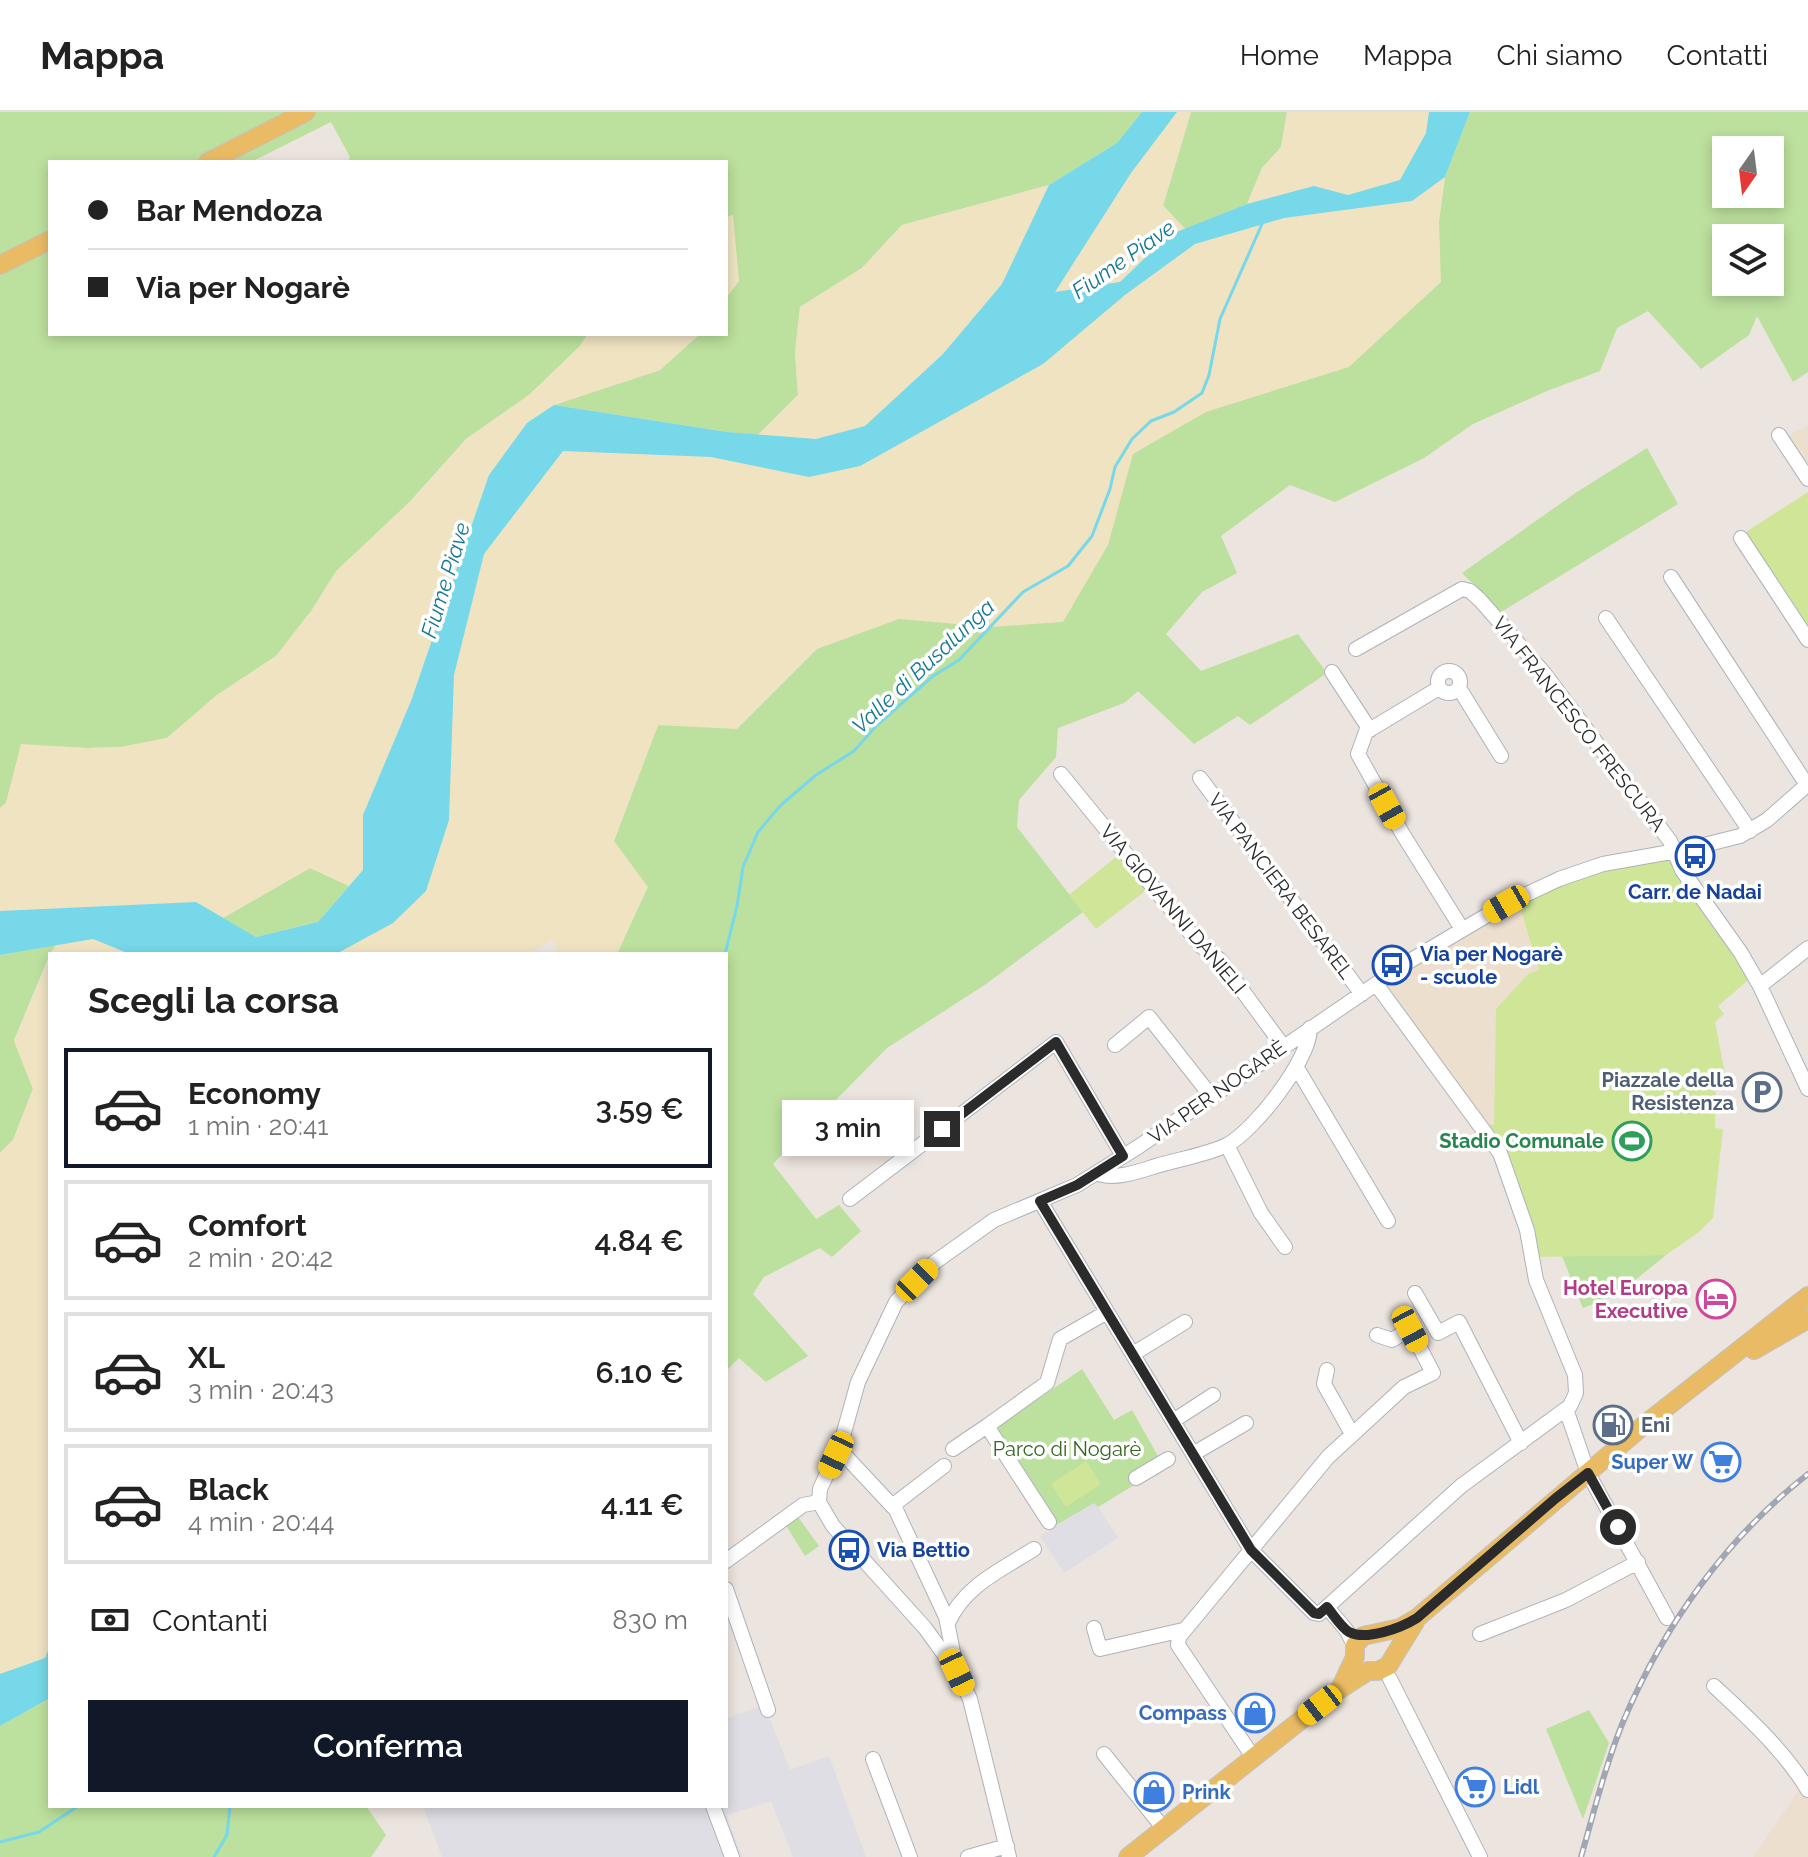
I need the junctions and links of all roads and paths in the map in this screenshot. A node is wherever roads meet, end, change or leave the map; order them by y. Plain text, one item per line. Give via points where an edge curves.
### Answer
1 (306, 112) edge
2 (212, 160) edge
3 (48, 241) edge
4 (0, 265) edge
5 (1779, 435) dead end
6 (1808, 479) edge
7 (1741, 538) dead end
8 (1671, 577) dead end
9 (1606, 618) dead end
10 (1808, 640) edge
11 (1356, 649) dead end
12 (1332, 672) dead end
13 (1370, 730) junction
14 (1501, 756) dead end
15 (1061, 774) dead end
16 (1200, 778) dead end
17 (1807, 784) edge
18 (1750, 831) junction
19 (1675, 851) junction
20 (1462, 929) junction
21 (1808, 948) edge
22 (1376, 984) junction
23 (1760, 986) junction
24 (1362, 994) junction
25 (1310, 1028) junction
26 (1115, 1045) dead end
27 (1283, 1046) junction
28 (1297, 1068) junction
29 (1808, 1089) edge
30 (1211, 1096) junction
31 (1227, 1145) junction
32 (1123, 1156) junction
33 (1097, 1173) junction
34 (850, 1199) dead end
35 (1040, 1201) junction
36 (1388, 1221) dead end
37 (1285, 1247) dead end
38 (1415, 1293) dead end
39 (1808, 1296) edge
40 (1107, 1312) junction
41 (1808, 1319) edge
42 (1185, 1322) dead end
43 (1377, 1335) dead end
44 (1133, 1354) junction
45 (1327, 1370) dead end
46 (1213, 1395) dead end
47 (1566, 1409) junction
48 (1173, 1421) junction
49 (1246, 1423) dead end
50 (987, 1426) junction
51 (1352, 1434) junction
52 (1632, 1438) junction
53 (1521, 1443) junction
54 (839, 1449) junction
55 (953, 1449) dead end
56 (1193, 1454) junction
57 (1168, 1459) dead end
58 (944, 1466) dead end
59 (1588, 1473) junction
60 (1136, 1478) dead end
61 (819, 1498) junction
62 (892, 1506) junction
63 (1049, 1522) dead end
64 (1034, 1549) dead end
65 (1251, 1550) junction
66 (728, 1560) edge
67 (1638, 1562) junction
68 (728, 1595) edge
69 (1327, 1607) junction
70 (1417, 1618) junction
71 (1667, 1618) dead end
72 (948, 1623) junction
73 (1094, 1628) dead end
74 (1183, 1630) junction
75 (1480, 1634) dead end
76 (1361, 1646) junction
77 (1393, 1654) junction
78 (952, 1665) junction
79 (1390, 1679) dead end
80 (1714, 1686) dead end
81 (768, 1710) dead end
82 (1104, 1754) dead end
83 (1253, 1757) junction
84 (873, 1759) dead end
85 (1808, 1790) edge
86 (714, 1808) edge
87 (1164, 1829) junction
88 (1008, 1852) edge
89 (732, 1857) edge
90 (910, 1857) edge
91 (968, 1857) edge
92 (1128, 1857) edge
93 (1480, 1857) edge

1 - 2 main road
3 - 4 main road
5 - 6 street
7 - 10 street
8 - 17 street
9 - 18 street
11 - 19 street, VIA FRANCESCO FRESCURA via 1462,589 1470,591 1544,673
12 - 13 street
13 - 14 street via 1439,688 1449,694 1459,688
13 - 20 street via 1358,754
15 - 27 street, VIA GIOVANNI DANIELI via 1201,946 1220,960
16 - 24 street, VIA PANCIERA BESAREL
17 - 18 street
18 - 19 street, VIA PER NOGARÈ
19 - 20 street, VIA PER NOGARÈ via 1581,870
19 - 23 street via 1682,870
20 - 22 street, VIA PER NOGARÈ
21 - 23 street
22 - 24 street, VIA PER NOGARÈ
22 - 47 street via 1500,1153 1527,1230 1536,1280 1575,1375 1575,1398
23 - 29 street
24 - 25 street, VIA PER NOGARÈ
25 - 27 street, VIA PER NOGARÈ
25 - 28 street, VIA PER NOGARÈ
26 - 30 street via 1149,1017
27 - 30 street, VIA PER NOGARÈ
28 - 31 street, VIA PER NOGARÈ via 1250,1127
28 - 36 street
30 - 32 street, VIA PER NOGARÈ
31 - 33 street, VIA PER NOGARÈ via 1139,1172
31 - 37 street via 1261,1213
32 - 33 street, VIA PER NOGARÈ
32 - 34 street via 1056,1042
33 - 35 street, VIA PER NOGARÈ
35 - 40 street
35 - 54 street, VIA PER NOGARÈ via 994,1220 935,1262 896,1302 858,1382
38 - 53 street via 1438,1333 1459,1322
39 - 52 main road
40 - 44 street
40 - 50 street via 1060,1339 1047,1383
41 - 52 main road via 1750,1353 1649,1431
42 - 44 street
43 - 51 street via 1392,1340 1410,1329 1433,1373 1404,1387
44 - 48 street
45 - 51 street via 1324,1384
46 - 48 street
47 - 53 street
47 - 59 street
48 - 56 street
49 - 56 street
50 - 55 street
50 - 63 street
51 - 65 street
52 - 59 main road
53 - 69 street via 1461,1486
54 - 61 street, VIA PER NOGARÈ
54 - 62 street
56 - 65 street
57 - 60 street
58 - 62 street
59 - 67 street
59 - 70 main road
61 - 66 street
61 - 78 street via 833,1526
62 - 72 street
64 - 72 street via 971,1589
65 - 69 street via 1314,1613
65 - 74 street
67 - 71 street
67 - 75 street via 1566,1600
68 - 81 street
69 - 76 street
70 - 76 main road
70 - 77 main road
72 - 78 street via 955,1654
73 - 74 street via 1100,1649
74 - 83 street via 1178,1645
76 - 77 main road via 1390,1641
76 - 77 main road via 1378,1671 1388,1666
76 - 83 main road via 1340,1689
78 - 88 street via 970,1699
79 - 93 street
80 - 85 street via 1771,1740
82 - 87 street
83 - 87 main road
84 - 90 street
86 - 89 street
87 - 92 main road
88 - 91 street

